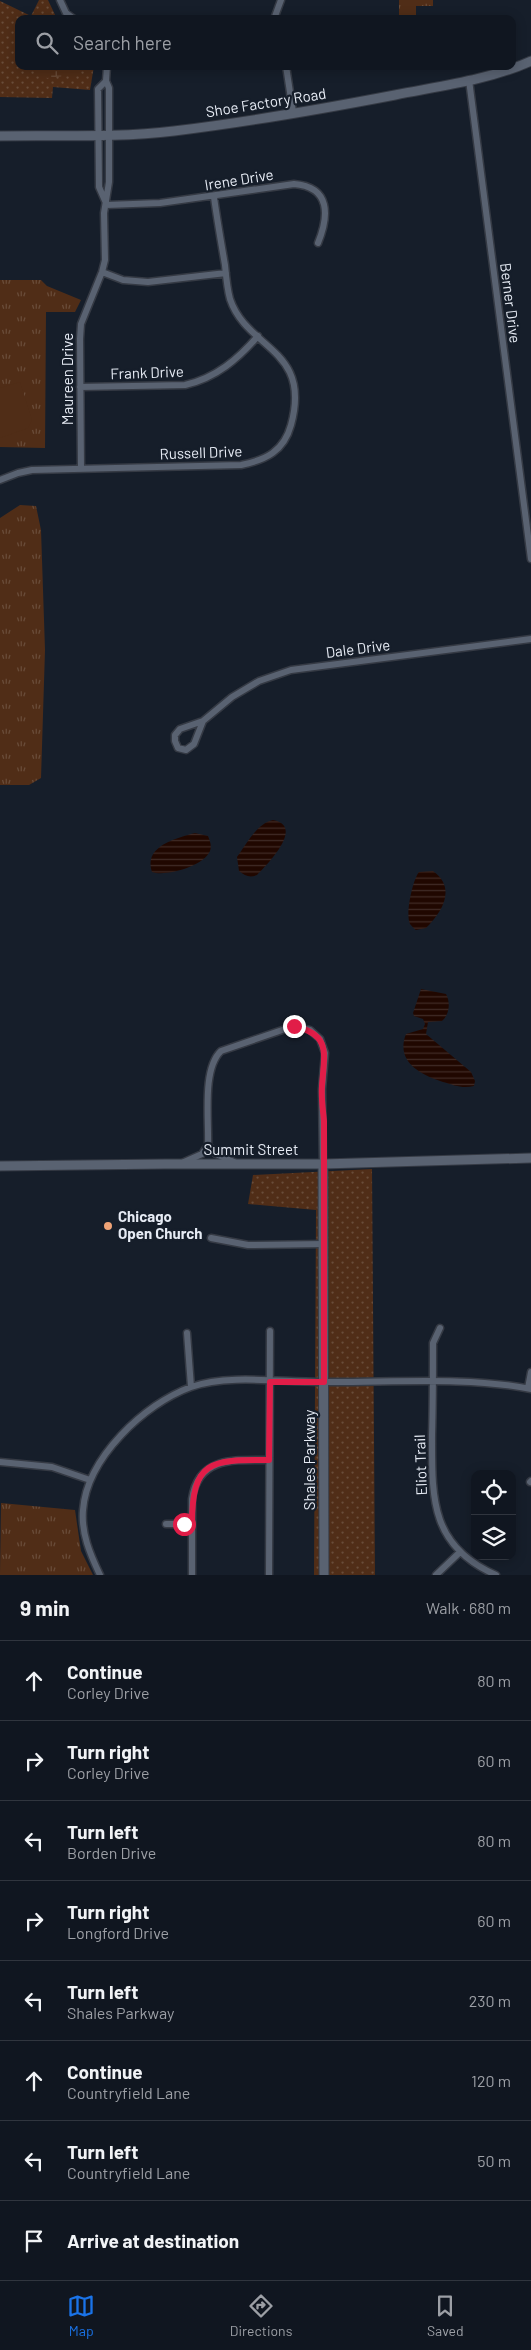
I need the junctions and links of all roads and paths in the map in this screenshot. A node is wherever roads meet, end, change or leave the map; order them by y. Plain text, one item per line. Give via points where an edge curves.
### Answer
1 (60, 0) edge
2 (281, 0) edge
3 (69, 15) edge
4 (275, 15) edge
5 (531, 62) edge
6 (516, 68) edge
7 (107, 70) edge
8 (287, 70) edge
9 (508, 70) edge
10 (469, 80) junction
11 (106, 81) junction
12 (293, 112) junction
13 (98, 135) junction
14 (109, 135) junction
15 (0, 136) edge
16 (214, 197) junction
17 (106, 204) junction
18 (318, 243) dead end
19 (102, 272) junction
20 (226, 273) junction
21 (258, 336) junction
22 (80, 387) junction
23 (81, 469) junction
24 (0, 480) edge
25 (531, 559) edge
26 (531, 640) edge
27 (202, 721) junction
28 (208, 1145) junction
29 (531, 1158) edge
30 (165, 1164) junction
31 (243, 1164) junction
32 (324, 1164) junction
33 (0, 1166) edge
34 (211, 1238) dead end
35 (324, 1244) junction
36 (440, 1328) dead end
37 (270, 1331) dead end
38 (188, 1333) dead end
39 (531, 1372) edge
40 (270, 1382) junction
41 (324, 1382) junction
42 (433, 1382) junction
43 (191, 1387) junction
44 (530, 1388) edge
45 (269, 1460) junction
46 (0, 1462) edge
47 (90, 1480) junction
48 (166, 1524) dead end
49 (192, 1524) junction
50 (459, 1552) junction
51 (100, 1575) edge
52 (192, 1575) edge
53 (269, 1575) edge
54 (324, 1575) edge
55 (436, 1575) edge
56 (496, 1575) edge

1 - 3 street
2 - 4 street
5 - 6 street, Shoe Factory Road
7 - 11 street, Maureen Drive
8 - 12 street
9 - 10 street, Shoe Factory Road
10 - 12 street, Shoe Factory Road
10 - 25 street, Berner Drive
11 - 13 street, Maureen Drive via 98,89
11 - 14 street, Maureen Drive via 109,88
12 - 14 street, Shoe Factory Road via 174,131
13 - 14 street, Shoe Factory Road
13 - 15 street, Shoe Factory Road
13 - 17 street, Maureen Drive via 99,188
14 - 17 street, Maureen Drive
16 - 17 street, Irene Drive
16 - 18 street, Irene Drive via 294,184 309,185 326,206 325,227
16 - 20 street, Russell Drive
17 - 19 street, Maureen Drive
19 - 20 street via 123,280 148,282
19 - 22 street, Maureen Drive via 81,324
20 - 21 street, Russell Drive via 230,300 240,317
21 - 22 street, Frank Drive via 217,374 202,381 186,385
21 - 23 street, Russell Drive via 290,371 294,393 290,431 284,443 270,456 241,465
22 - 23 street, Maureen Drive
23 - 24 street, Russell Drive via 25,471
26 - 27 street, Dale Drive via 291,670 259,681
27 - 27 street, Dale Drive via 194,744 186,750 178,748 175,735 180,729
28 - 30 street via 202,1154 194,1158
28 - 31 street via 226,1160
28 - 32 street via 209,1071 214,1057 221,1050 294,1026 310,1030 320,1039 325,1053 322,1089
29 - 32 street, Summit Street
30 - 31 street, Summit Street
30 - 33 street, Summit Street
31 - 32 street, Summit Street
32 - 35 street, Shales Parkway
34 - 35 street via 248,1245
35 - 41 street, Shales Parkway
36 - 42 street, Eliot Trail via 433,1343
37 - 40 street
38 - 43 street
39 - 44 street
40 - 41 street
40 - 43 street via 213,1383
40 - 45 street
41 - 42 street
41 - 54 street, Shales Parkway
42 - 44 street via 480,1382
42 - 50 street, Eliot Trail via 433,1494 441,1524
43 - 47 street via 139,1419 116,1442
45 - 49 street via 230,1460 206,1471 200,1476 193,1493
45 - 53 street
46 - 47 street via 52,1467
47 - 51 street via 83,1523 88,1549
48 - 49 street
49 - 52 street
50 - 55 street
50 - 56 street, Eliot Trail

